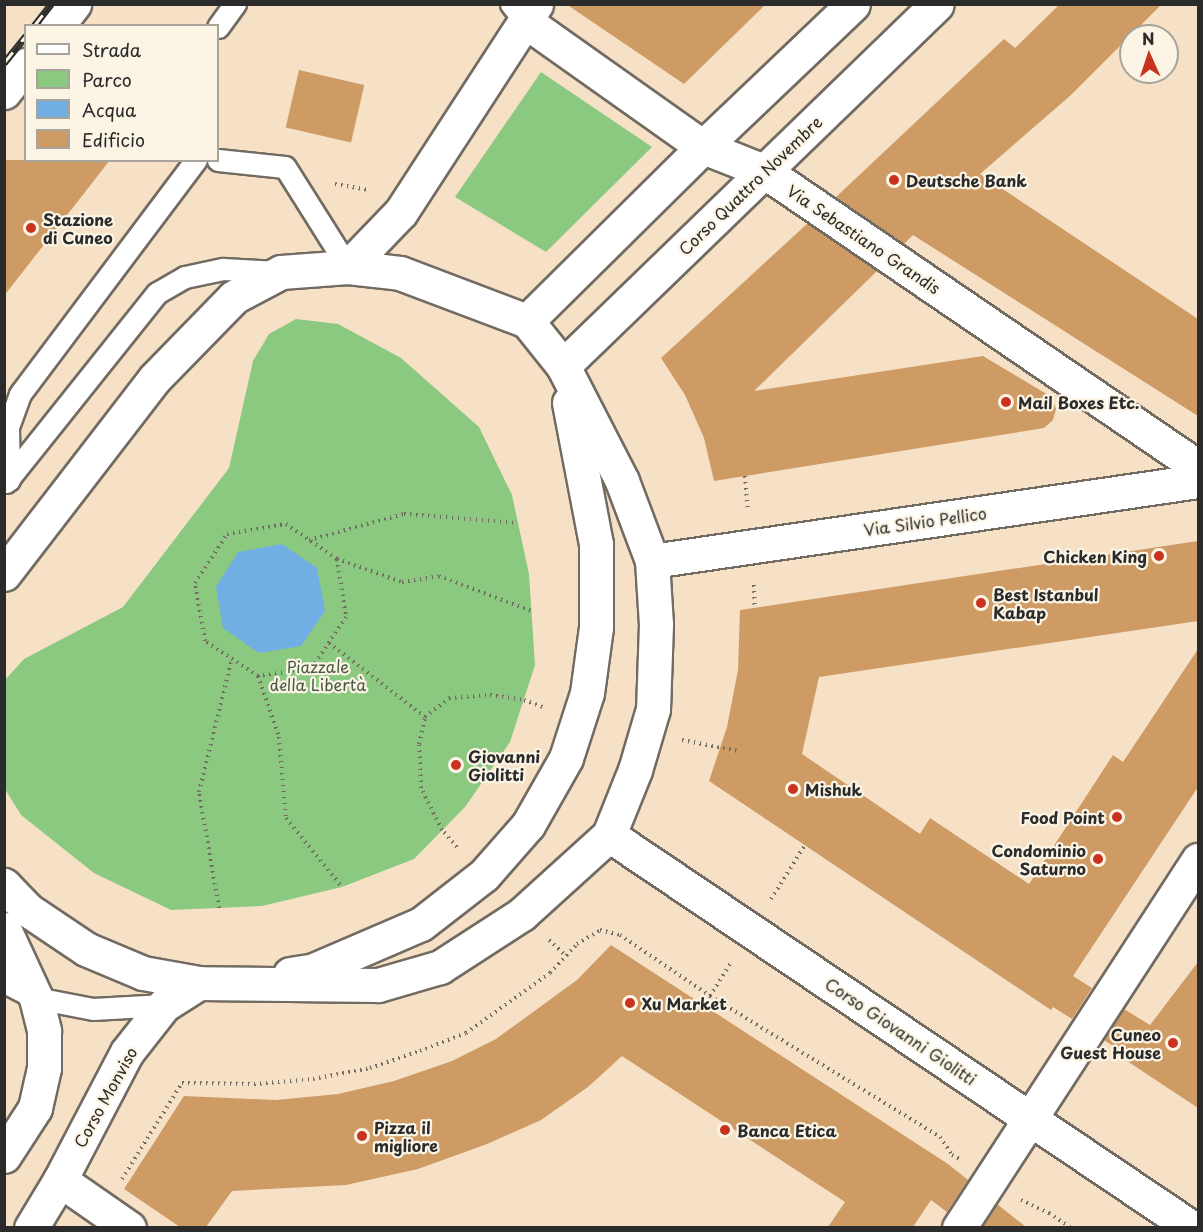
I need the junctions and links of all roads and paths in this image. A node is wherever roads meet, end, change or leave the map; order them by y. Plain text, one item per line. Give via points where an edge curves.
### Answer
1 (74, 4) edge
2 (236, 4) edge
3 (853, 4) edge
4 (937, 4) edge
5 (524, 10) edge
6 (59, 24) edge
7 (219, 26) edge
8 (24, 67) edge
9 (4, 92) edge
10 (703, 147) junction
11 (219, 160) edge
12 (194, 162) edge
13 (764, 171) junction
14 (348, 267) junction
15 (281, 272) junction
16 (527, 321) junction
17 (563, 366) junction
18 (1198, 466) edge
19 (1198, 481) edge
20 (7, 482) edge
21 (518, 523) dead end
22 (309, 540) junction
23 (337, 559) junction
24 (652, 561) junction
25 (4, 574) edge
26 (531, 611) dead end
27 (329, 643) junction
28 (232, 658) junction
29 (258, 676) junction
30 (425, 717) dead end
31 (609, 835) junction
32 (1198, 860) edge
33 (4, 885) edge
34 (342, 887) dead end
35 (219, 908) dead end
36 (4, 929) edge
37 (4, 981) edge
38 (199, 983) junction
39 (238, 985) junction
40 (36, 998) junction
41 (164, 1005) junction
42 (1032, 1119) junction
43 (4, 1156) edge
44 (60, 1180) junction
45 (991, 1180) junction
46 (116, 1219) edge
47 (31, 1227) edge
48 (959, 1227) edge
49 (1071, 1227) edge
50 (1192, 1227) edge

1 - 6 main road
2 - 7 lane
3 - 10 main road
4 - 13 main road, Corso Quattro Novembre
5 - 10 main road, Via Sebastiano Grandis
5 - 14 main road via 401,212
8 - 9 main road
10 - 13 main road, Via Sebastiano Grandis
10 - 16 main road
11 - 14 lane via 285,167
12 - 20 lane via 20,394 8,427
13 - 17 main road, Corso Quattro Novembre
13 - 18 main road, Via Sebastiano Grandis
14 - 15 main road
14 - 16 main road via 400,273
15 - 20 lane via 223,269 185,277 157,294
15 - 25 main road via 234,297 156,378
16 - 17 main road
17 - 24 main road via 622,482
17 - 39 main road via 596,544 595,638 587,693 566,758 528,825 484,875 421,924 314,970
19 - 24 main road, Via Silvio Pellico
21 - 22 path via 404,514
22 - 23 path
22 - 28 path via 286,524 227,534 200,573 195,583 205,641
23 - 26 path via 402,582 439,576
23 - 27 path via 346,617
24 - 31 main road via 656,624 653,709 635,770
27 - 29 path via 312,668
27 - 30 path
28 - 29 path
28 - 35 path via 199,792
29 - 34 path via 279,737 286,818
31 - 39 main road via 522,914 440,967 378,985
31 - 42 main road, Corso Giovanni Giolitti
32 - 42 main road
33 - 38 main road via 28,910 86,949 144,973
36 - 40 main road
37 - 40 lane
38 - 39 main road
38 - 41 main road, Corso Monviso
40 - 41 lane via 93,1009
40 - 43 main road via 44,1030 44,1068 35,1108
41 - 44 main road, Corso Monviso via 127,1052
42 - 45 main road
42 - 50 main road, Corso Giovanni Giolitti
44 - 46 main road
44 - 47 main road, Corso Monviso
45 - 46 path via 952,1155 940,1137 710,996 620,935 600,930 577,944 550,973 466,1034 420,1052 370,1068 314,1079 254,1084 182,1083
45 - 48 main road
45 - 49 path

